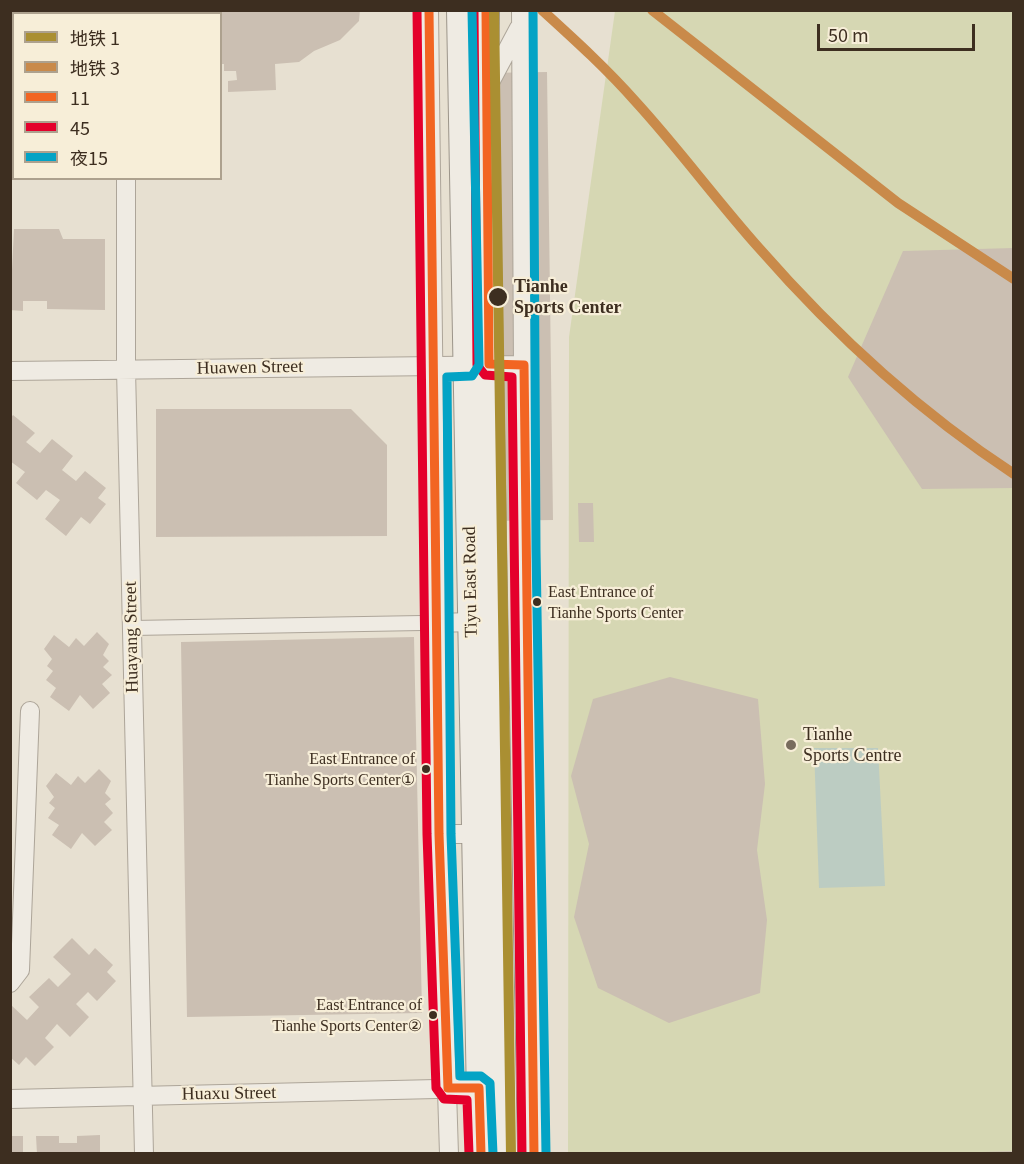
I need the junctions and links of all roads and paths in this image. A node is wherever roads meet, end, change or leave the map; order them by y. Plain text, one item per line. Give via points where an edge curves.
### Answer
1 (429, 10) edge
2 (460, 10) edge
3 (486, 10) edge
4 (521, 17) edge
5 (485, 93) junction
6 (126, 180) edge
7 (435, 365) junction
8 (478, 365) junction
9 (524, 365) junction
10 (126, 369) junction
11 (10, 371) edge
12 (472, 622) junction
13 (429, 623) junction
14 (132, 628) junction
15 (30, 711) dead end
16 (439, 834) junction
17 (475, 834) junction
18 (10, 983) edge
19 (448, 1088) junction
20 (479, 1088) junction
21 (12, 1096) edge
22 (142, 1096) junction
23 (144, 1154) edge
24 (449, 1154) edge
25 (481, 1154) edge
26 (504, 1154) edge
27 (534, 1154) edge

1 - 7 street
2 - 8 main road, Tiyu East Road
3 - 5 main road, Tiyu East Road
4 - 5 street
4 - 9 street
5 - 8 main road, Tiyu East Road
6 - 10 street, Huayang Street
7 - 8 street, Huawen Street
7 - 10 street, Huawen Street
7 - 13 street
8 - 9 street, Huawen Street
8 - 12 main road, Tiyu East Road
8 - 26 main road, Tiyu East Road
9 - 27 street
10 - 11 street, Huawen Street
10 - 14 street, Huayang Street
12 - 13 street
12 - 17 main road, Tiyu East Road
13 - 14 street
13 - 16 street
14 - 22 street, Huayang Street
15 - 18 street via 20,970
16 - 17 street
16 - 19 street
17 - 20 main road, Tiyu East Road
19 - 20 street, Huaxu Street
19 - 22 street, Huaxu Street
19 - 24 street
20 - 25 main road, Tiyu East Road
21 - 22 street, Huaxu Street
22 - 23 street, Huayang Street

